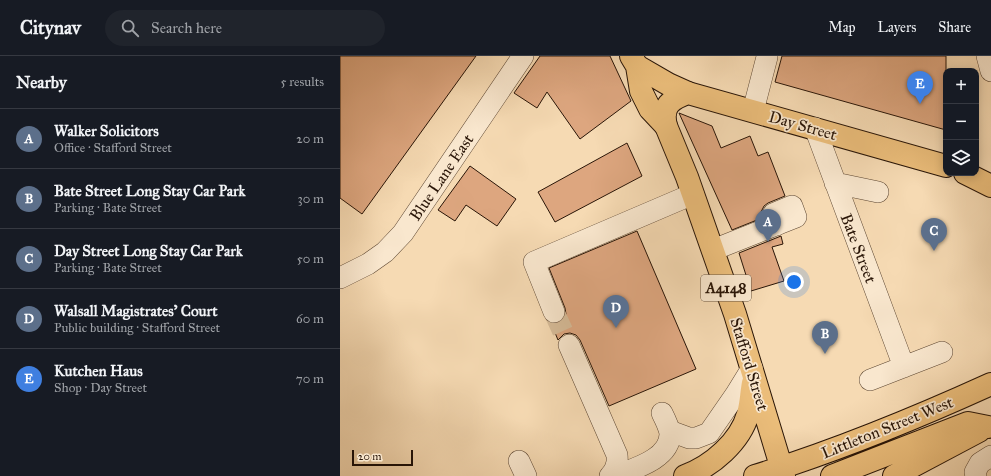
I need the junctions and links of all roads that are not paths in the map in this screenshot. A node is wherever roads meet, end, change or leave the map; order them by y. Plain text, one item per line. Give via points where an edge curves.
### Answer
1 (523, 56) edge
2 (987, 56) edge
3 (766, 58) dead end
4 (634, 61) edge
5 (991, 71) edge
6 (688, 93) junction
7 (753, 111) junction
8 (665, 118) junction
9 (815, 128) junction
10 (943, 165) edge
11 (971, 176) edge
12 (835, 183) junction
13 (991, 186) edge
14 (878, 192) dead end
15 (693, 194) junction
16 (777, 225) dead end
17 (713, 250) junction
18 (340, 278) edge
19 (554, 312) tunnel mouth
20 (569, 345) tunnel mouth
21 (942, 352) dead end
22 (904, 367) junction
23 (753, 372) junction
24 (870, 380) dead end
25 (991, 384) edge
26 (990, 426) edge
27 (991, 456) edge
28 (783, 472) edge
29 (975, 475) edge
30 (610, 476) edge
31 (615, 476) edge
32 (685, 476) edge
33 (755, 476) edge
34 (832, 476) edge
35 (894, 476) edge

1 - 18 street, Blue Lane East via 403,233 385,252
2 - 5 street
3 - 7 street
4 - 6 main road, Stafford Street via 668,84
4 - 8 main road, Stafford Street via 641,91 650,110
6 - 7 main road, Day Street
6 - 8 main road via 670,103
7 - 9 main road, Day Street
8 - 15 main road, Stafford Street / A4148
9 - 10 main road, Day Street
9 - 12 street, Bate Street
11 - 13 main road
12 - 14 street
12 - 22 street, Bate Street
15 - 17 main road, Stafford Street / A4148
15 - 19 street via 534,262
16 - 17 street
17 - 23 main road, Stafford Street / A4148
20 - 30 street via 617,455 618,462
21 - 22 street
22 - 24 street
23 - 28 main road, Stafford Street / A4148
23 - 31 street via 709,433 689,438 666,422 667,444 657,457
23 - 32 main road via 748,414 741,429 716,459
25 - 28 main road, Littleton Street West
26 - 34 main road via 968,423
26 - 35 main road
27 - 29 street via 980,463
28 - 33 main road, Littleton Street West

